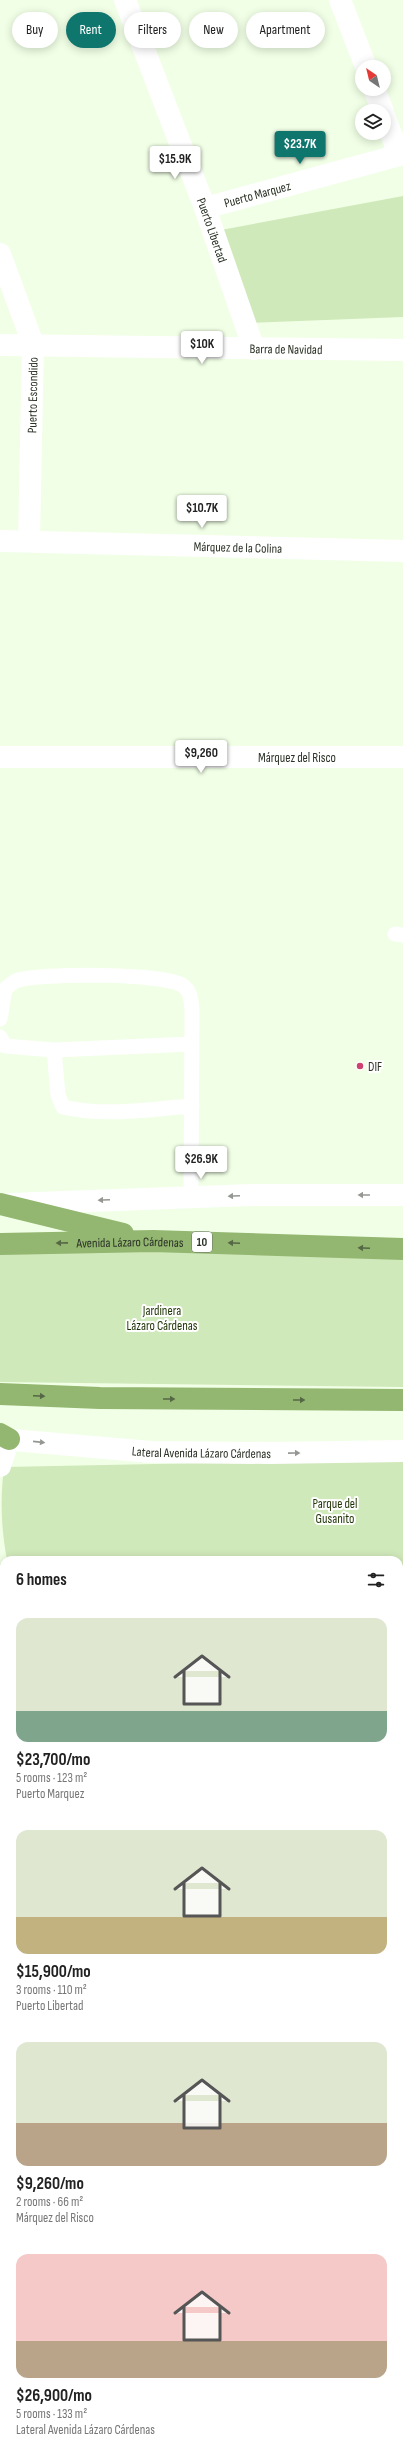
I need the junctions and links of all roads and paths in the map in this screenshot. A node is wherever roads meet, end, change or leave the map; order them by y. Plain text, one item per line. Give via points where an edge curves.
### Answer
1 (125, 0) edge
2 (340, 0) edge
3 (363, 60) edge
4 (391, 131) edge
5 (401, 155) edge
6 (204, 208) junction
7 (0, 254) edge
8 (33, 344) junction
9 (0, 345) edge
10 (254, 349) junction
11 (403, 350) edge
12 (0, 541) edge
13 (29, 541) junction
14 (403, 551) edge
15 (0, 757) edge
16 (403, 757) edge
17 (0, 1019) edge
18 (0, 1037) edge
19 (192, 1044) junction
20 (54, 1050) junction
21 (192, 1106) junction
22 (403, 1195) edge
23 (191, 1197) junction
24 (0, 1204) edge
25 (153, 1241) junction
26 (0, 1244) edge
27 (403, 1249) edge
28 (0, 1394) edge
29 (403, 1400) edge
30 (3, 1437) edge
31 (403, 1450) edge
32 (0, 1466) edge

1 - 6 street, Puerto Libertad
2 - 3 street
4 - 5 street
5 - 6 street, Puerto Marquez
6 - 10 street, Puerto Libertad
7 - 8 street, Puerto Escondido
8 - 9 street, Barra de Navidad
8 - 10 street, Barra de Navidad
8 - 13 street, Puerto Escondido
10 - 11 street, Barra de Navidad
12 - 13 street, Márquez de la Colina
13 - 14 street, Márquez de la Colina
15 - 16 street, Márquez del Risco
17 - 19 lane via 5,988 17,980 128,976 181,984 189,992 192,1009
18 - 20 lane via 5,1046
19 - 20 lane
19 - 21 lane
20 - 21 lane via 58,1095 63,1107 103,1112
21 - 23 lane
22 -> 23 street
23 -> 24 street
24 - 25 highway
25 -> 26 highway, Avenida Lázaro Cárdenas / 10
27 -> 25 highway, Avenida Lázaro Cárdenas / 10
28 -> 29 highway via 100,1398
30 -> 31 street, Lateral Avenida Lázaro Cárdenas via 151,1452
30 - 32 street

